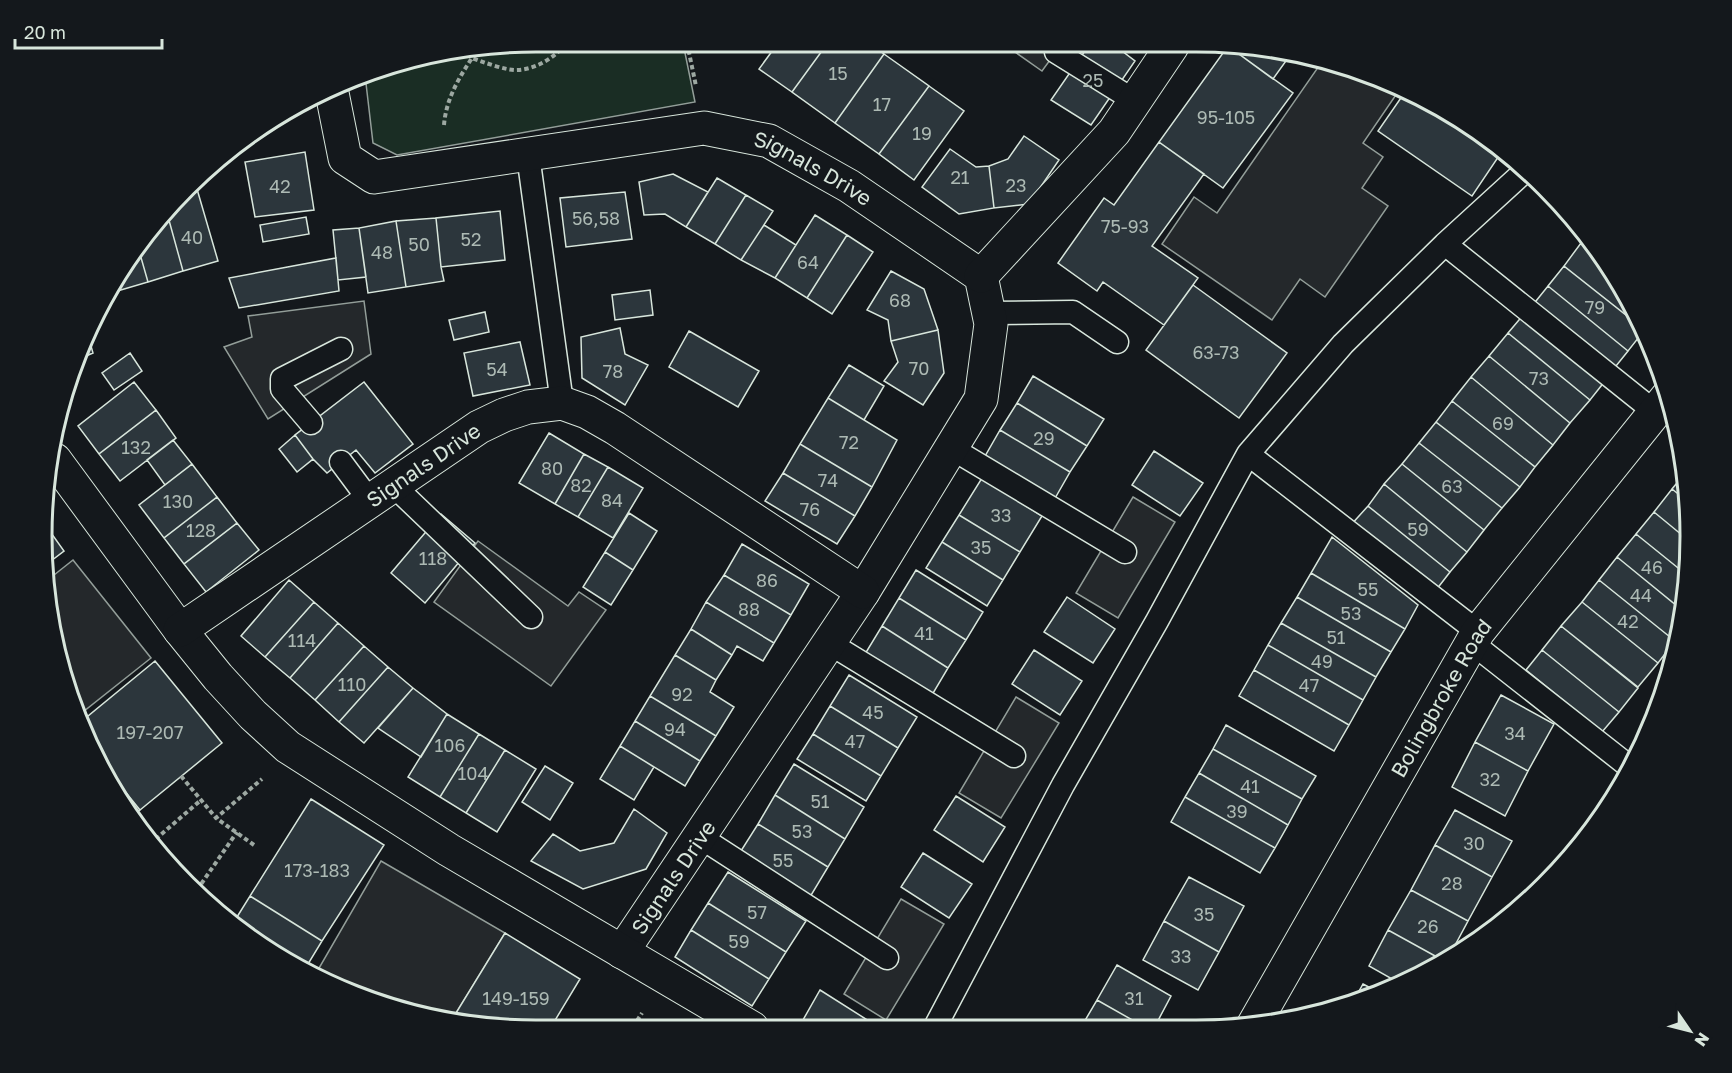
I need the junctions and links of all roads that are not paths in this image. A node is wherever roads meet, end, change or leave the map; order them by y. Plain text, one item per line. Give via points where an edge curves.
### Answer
1 (1056, 52) dead end
2 (1168, 52) edge
3 (333, 97) edge
4 (1134, 101) junction
5 (528, 155) junction
6 (1519, 177) edge
7 (1445, 244) junction
8 (981, 276) junction
9 (988, 313) junction
10 (1117, 342) dead end
11 (341, 348) dead end
12 (562, 403) junction
13 (1661, 403) edge
14 (1661, 405) edge
15 (311, 423) dead end
16 (951, 448) junction
17 (1248, 454) junction
18 (341, 462) dead end
19 (58, 465) edge
20 (381, 493) junction
21 (1125, 552) dead end
22 (863, 592) junction
23 (531, 617) dead end
24 (180, 630) junction
25 (1475, 638) junction
26 (829, 643) junction
27 (1014, 756) dead end
28 (1624, 762) edge
29 (700, 837) junction
30 (622, 952) junction
31 (887, 958) dead end
32 (1259, 1016) edge
33 (738, 1020) edge
34 (939, 1020) edge

1 - 4 lane
2 - 4 street
3 - 5 street, Signals Drive via 345,158 374,177
4 - 8 street via 1114,132
5 - 8 street, Signals Drive via 704,128 769,141 849,186
5 - 12 lane
6 - 7 lane
7 - 13 lane
7 - 17 lane via 1343,344
8 - 9 street, Signals Drive
9 - 10 lane via 1073,312
9 - 16 street, Signals Drive via 991,324 981,399
11 - 15 lane via 282,379 282,390
12 - 20 street, Signals Drive via 528,407 479,427
12 - 22 street, Signals Drive via 615,428
14 - 25 street, Bolingbroke Road
16 - 21 lane
16 - 22 street, Signals Drive
17 - 25 lane
17 - 34 lane via 1063,785
18 - 20 lane
19 - 24 street, Signals Drive
20 - 23 lane
20 - 24 street, Signals Drive
22 - 26 street, Signals Drive
24 - 30 street, Signals Drive via 253,715 294,752
25 - 28 lane
25 - 32 street, Bolingbroke Road
26 - 27 lane
26 - 29 street, Signals Drive
29 - 30 street, Signals Drive
29 - 31 lane
30 - 33 street, Signals Drive

